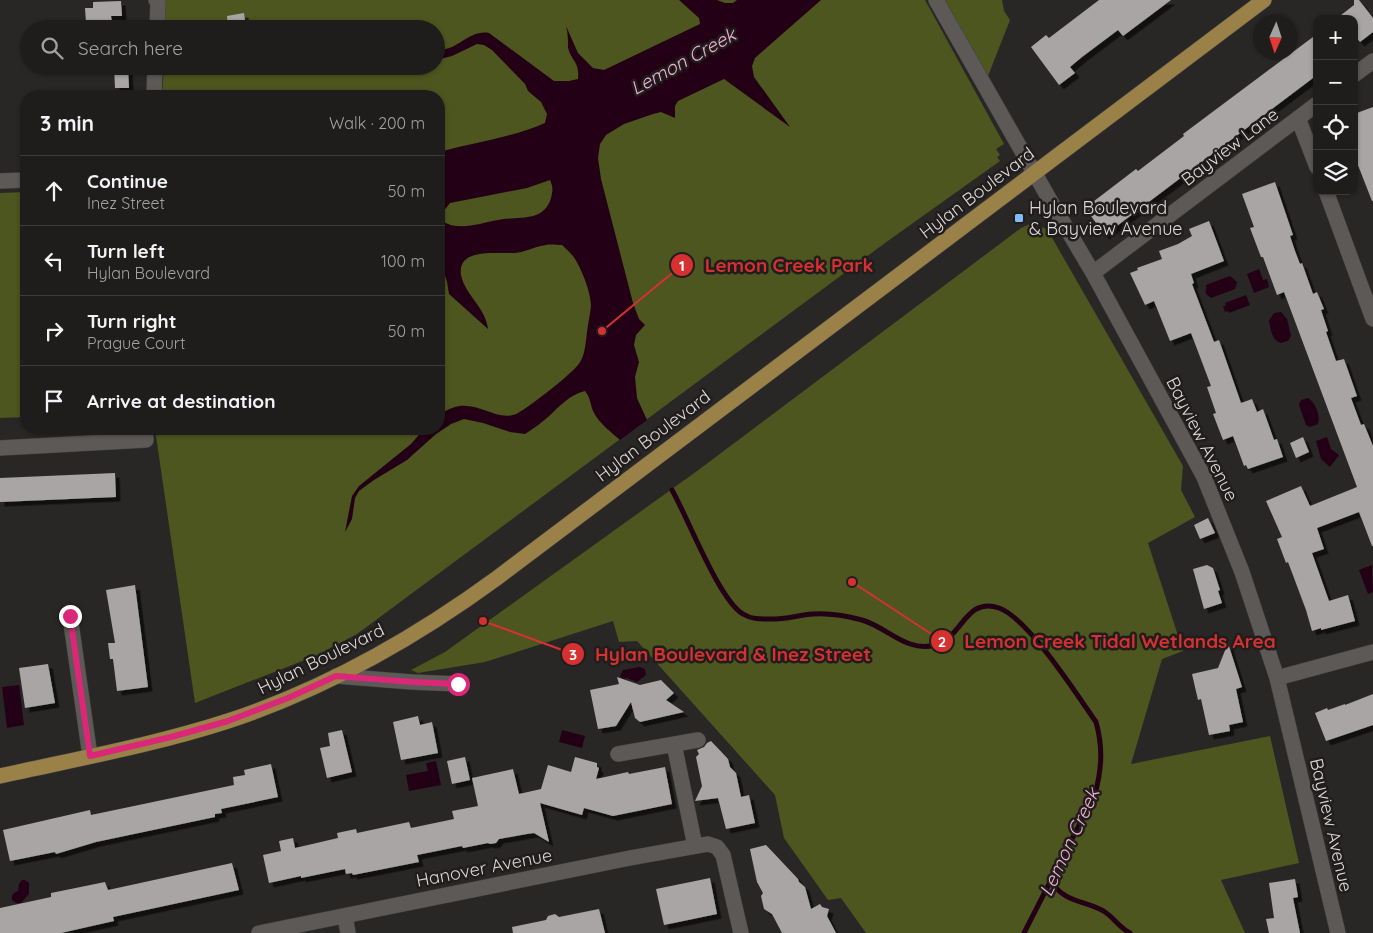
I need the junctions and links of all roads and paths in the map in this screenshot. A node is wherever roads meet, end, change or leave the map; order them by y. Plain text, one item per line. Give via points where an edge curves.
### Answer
1 (156, 0) edge
2 (936, 0) edge
3 (1264, 0) edge
4 (157, 20) edge
5 (1373, 61) edge
6 (1358, 72) edge
7 (155, 75) edge
8 (154, 90) edge
9 (1316, 105) edge
10 (1298, 118) junction
11 (1313, 157) edge
12 (1034, 174) junction
13 (20, 180) edge
14 (0, 182) edge
15 (1327, 195) edge
16 (1093, 273) junction
17 (1373, 319) edge
18 (135, 435) edge
19 (0, 448) edge
20 (70, 616) dead end
21 (1373, 652) edge
22 (336, 676) junction
23 (1277, 678) junction
24 (458, 684) dead end
25 (698, 740) dead end
26 (674, 744) junction
27 (618, 754) dead end
28 (90, 756) junction
29 (0, 776) edge
30 (695, 846) junction
31 (345, 916) junction
32 (259, 933) edge
33 (348, 933) edge
34 (741, 933) edge
35 (1338, 933) edge

1 - 4 street
2 - 12 street, Bayview Avenue
3 - 12 main road, Hylan Boulevard
5 - 6 street
7 - 8 street
9 - 10 street, Bayview Lane
10 - 11 street
10 - 16 street, Bayview Lane
12 - 16 street, Bayview Avenue
12 - 22 main road, Hylan Boulevard via 446,614
13 - 14 street
15 - 17 street
16 - 23 street, Bayview Avenue via 1204,477 1242,572
18 - 19 street
20 - 28 street
21 - 23 street
22 - 24 street
22 - 28 main road, Hylan Boulevard via 228,721
23 - 35 street, Bayview Avenue
25 - 26 street
26 - 27 street
26 - 30 street
28 - 29 main road, Hylan Boulevard
30 - 31 street, Hanover Avenue
30 - 34 street, Hanover Avenue via 708,844 717,847 723,855
31 - 32 street, Hanover Avenue
31 - 33 street

